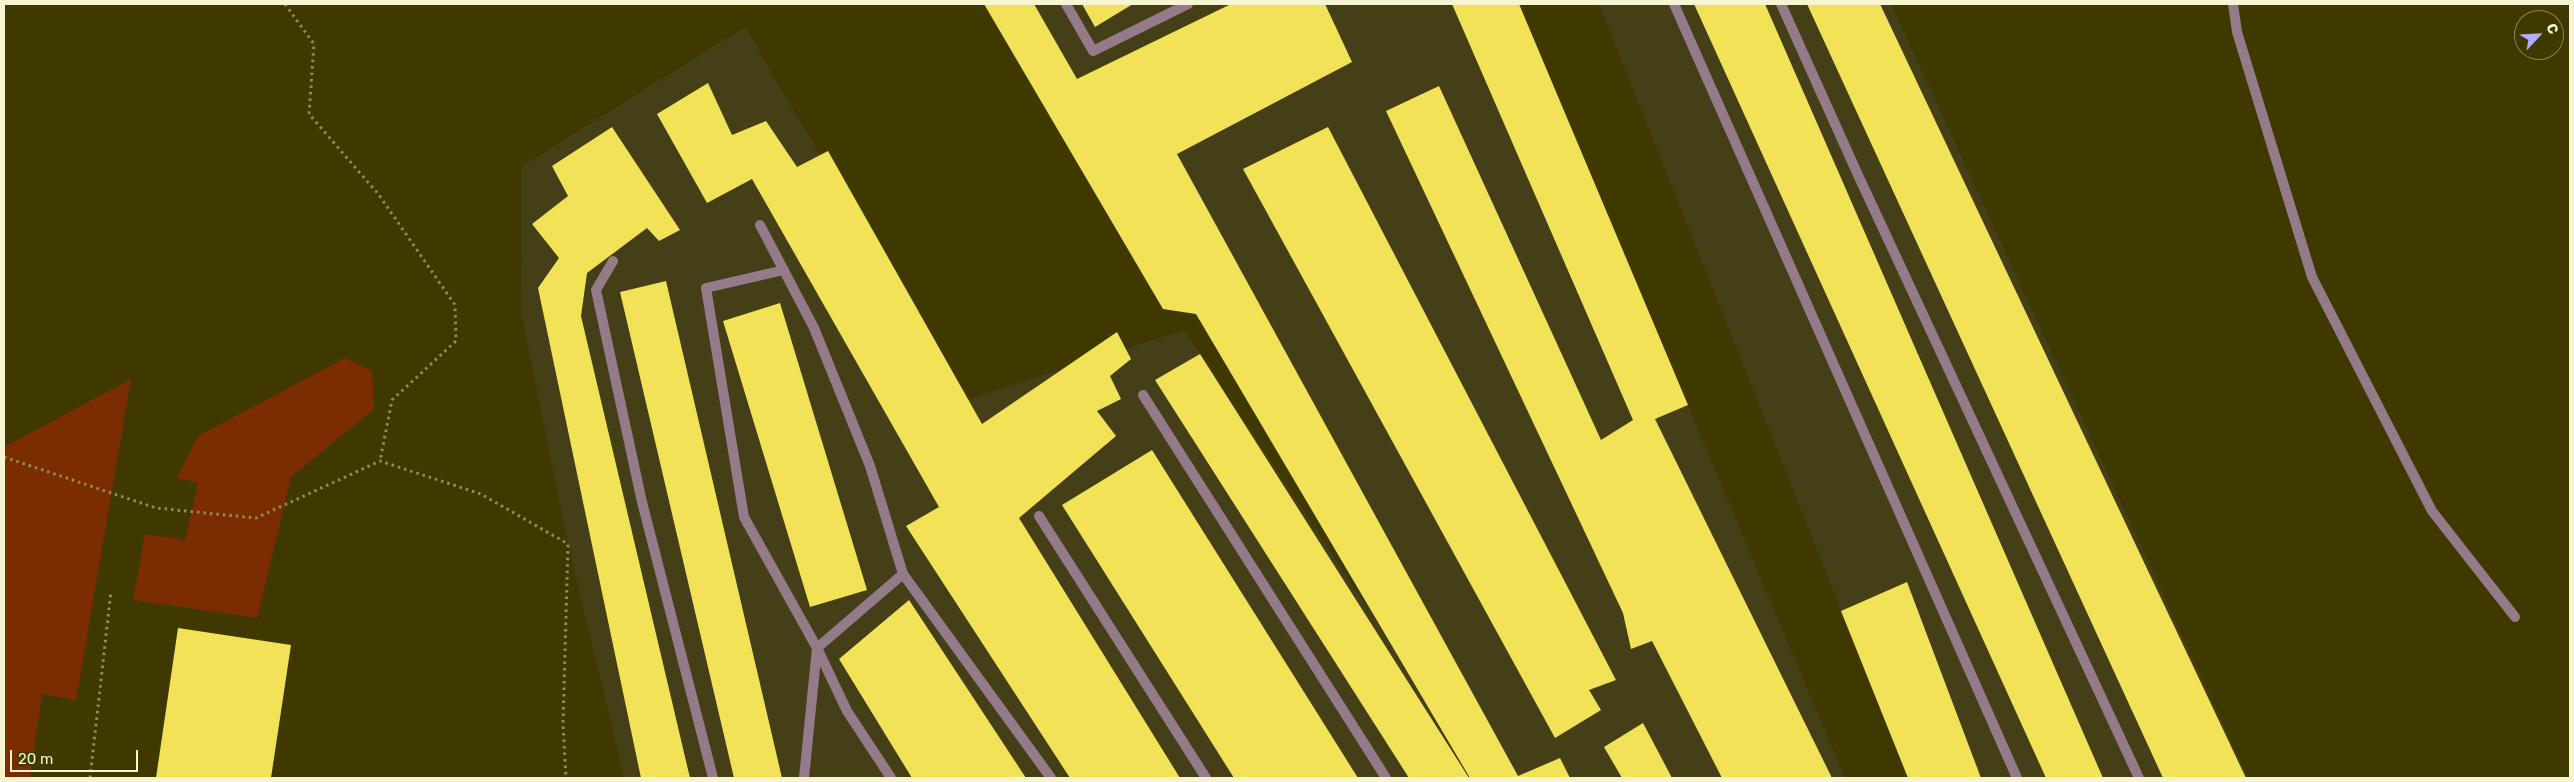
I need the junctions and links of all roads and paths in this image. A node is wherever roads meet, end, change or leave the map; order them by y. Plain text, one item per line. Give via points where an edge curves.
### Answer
1 (285, 4) edge
2 (1066, 4) edge
3 (1188, 4) edge
4 (1674, 4) edge
5 (1781, 4) edge
6 (2233, 4) edge
7 (760, 225) dead end
8 (613, 261) dead end
9 (784, 270) junction
10 (1143, 395) dead end
11 (4, 457) edge
12 (380, 461) junction
13 (1039, 516) dead end
14 (903, 574) junction
15 (111, 591) dead end
16 (2515, 618) dead end
17 (817, 648) junction
18 (90, 778) edge
19 (566, 778) edge
20 (713, 778) edge
21 (804, 778) edge
22 (891, 778) edge
23 (1051, 778) edge
24 (1206, 778) edge
25 (1386, 778) edge
26 (2017, 778) edge
27 (2139, 778) edge

1 - 12 path via 314,44 309,114 379,195 455,306 456,340 392,400
2 - 3 lane via 1093,51
4 - 26 lane
5 - 27 lane
6 - 16 lane via 2238,32 2312,277 2432,511
7 - 9 lane
8 - 20 lane via 596,290 642,502
9 - 14 lane via 814,328 870,466
9 - 17 lane via 706,288 744,517
10 - 25 lane
11 - 12 path via 156,508 256,518
12 - 19 path via 481,494 568,544 563,725
13 - 24 lane
14 - 17 lane
14 - 23 lane
15 - 18 path
17 - 21 lane
17 - 22 lane via 847,711

